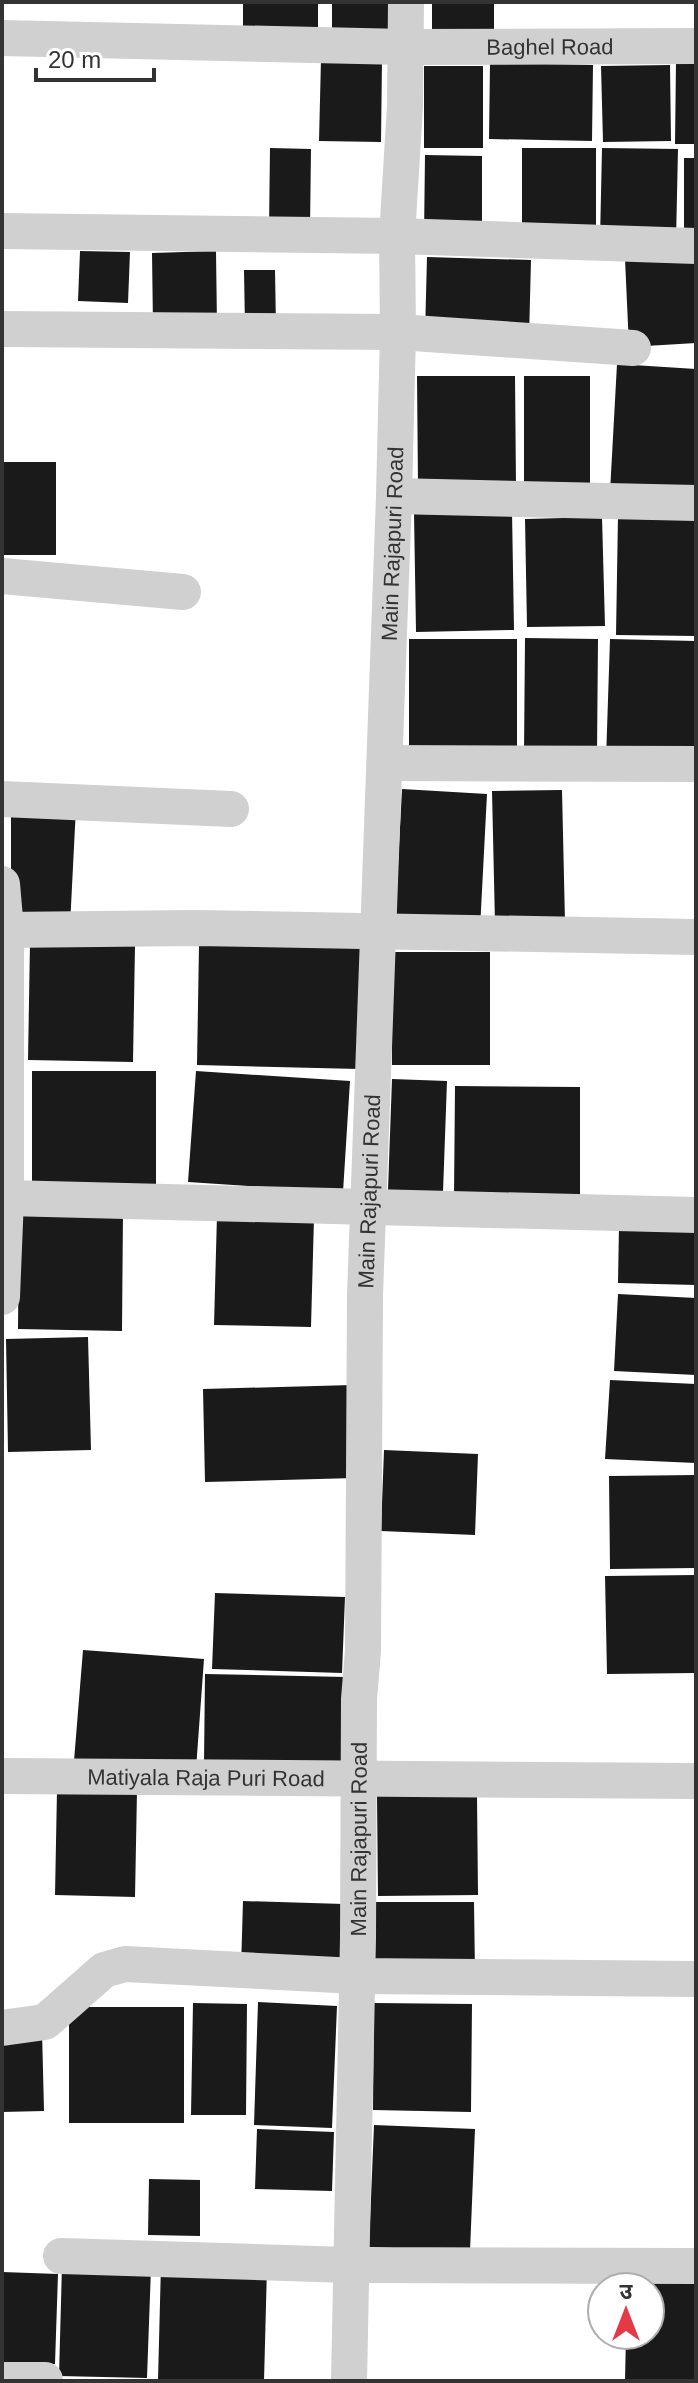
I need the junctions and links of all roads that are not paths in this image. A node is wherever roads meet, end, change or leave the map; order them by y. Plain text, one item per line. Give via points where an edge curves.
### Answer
1 (406, 2) edge
2 (2, 38) edge
3 (696, 46) edge
4 (405, 47) junction
5 (2, 231) edge
6 (397, 236) junction
7 (696, 246) edge
8 (2, 329) edge
9 (398, 332) junction
10 (633, 348) dead end
11 (394, 496) junction
12 (696, 503) edge
13 (2, 576) edge
14 (183, 592) dead end
15 (385, 763) junction
16 (696, 764) edge
17 (2, 799) edge
18 (231, 809) dead end
19 (2, 884) edge
20 (4, 930) edge
21 (379, 932) junction
22 (696, 937) edge
23 (4, 1198) edge
24 (368, 1207) junction
25 (696, 1215) edge
26 (2, 1297) edge
27 (2, 1776) edge
28 (358, 1778) junction
29 (696, 1781) edge
30 (356, 1976) junction
31 (696, 1979) edge
32 (2, 2028) edge
33 (61, 2256) dead end
34 (349, 2265) junction
35 (696, 2266) edge
36 (2, 2380) edge
37 (45, 2380) edge
38 (349, 2381) edge

1 - 4 street, Main Rajapuri Road
2 - 4 street, Baghel Road
3 - 4 street, Baghel Road
4 - 6 street, Main Rajapuri Road
5 - 6 street
6 - 7 street
6 - 9 street, Main Rajapuri Road
8 - 9 street
9 - 10 street
9 - 11 street, Main Rajapuri Road
11 - 12 street
11 - 15 street, Main Rajapuri Road
13 - 14 street
15 - 16 street
15 - 21 street, Main Rajapuri Road
17 - 18 street
19 - 20 street
20 - 21 street
20 - 23 street
21 - 22 street
21 - 24 street, Main Rajapuri Road
23 - 24 street
23 - 26 street
24 - 25 street
24 - 28 street, Main Rajapuri Road
27 - 28 street, Matiyala Raja Puri Road
28 - 29 street, Matiyala Raja Puri Road
28 - 30 street, Main Rajapuri Road
30 - 31 street
30 - 32 street via 125,1964 104,1970 45,2022
30 - 34 street, Main Rajapuri Road
33 - 34 street
34 - 35 street
34 - 38 street, Main Rajapuri Road
36 - 37 street

